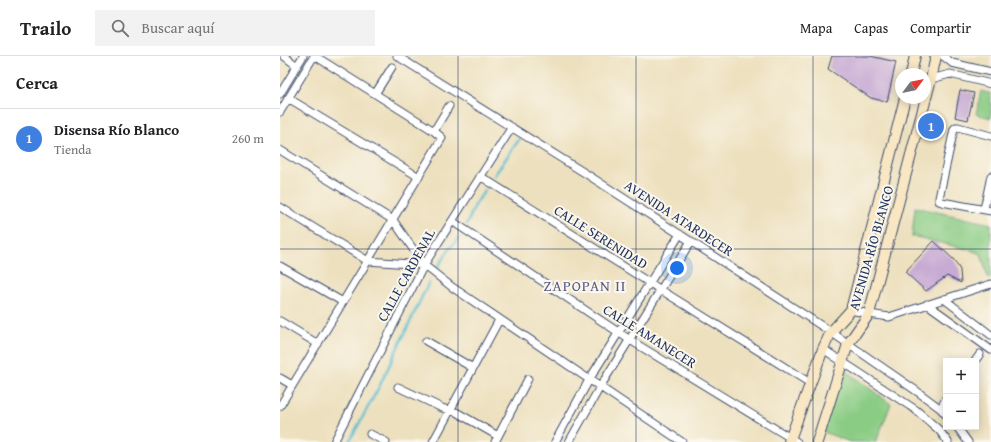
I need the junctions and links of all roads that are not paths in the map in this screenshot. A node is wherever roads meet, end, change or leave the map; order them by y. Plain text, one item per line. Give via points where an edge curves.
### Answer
1 (284, 56) edge
2 (303, 56) edge
3 (314, 56) edge
4 (397, 56) edge
5 (915, 56) edge
6 (936, 56) edge
7 (943, 56) edge
8 (297, 66) junction
9 (392, 67) dead end
10 (912, 68) edge
11 (991, 72) edge
12 (931, 79) joint
13 (991, 84) edge
14 (280, 94) edge
15 (375, 94) junction
16 (288, 98) junction
17 (903, 104) edge
18 (924, 104) edge
19 (449, 106) dead end
20 (281, 109) edge
21 (512, 127) junction
22 (434, 131) junction
23 (991, 136) edge
24 (280, 150) edge
25 (480, 176) junction
26 (991, 176) edge
27 (419, 177) junction
28 (280, 207) edge
29 (987, 210) edge
30 (393, 220) junction
31 (452, 221) junction
32 (680, 234) junction
33 (691, 241) junction
34 (368, 261) junction
35 (424, 265) junction
36 (280, 266) edge
37 (650, 283) junction
38 (991, 284) edge
39 (661, 290) junction
40 (944, 299) junction
41 (343, 302) junction
42 (927, 304) junction
43 (851, 310) junction
44 (869, 314) junction
45 (499, 320) junction
46 (280, 321) edge
47 (619, 332) junction
48 (832, 332) junction
49 (991, 335) edge
50 (630, 340) junction
51 (426, 341) dead end
52 (318, 344) junction
53 (848, 344) junction
54 (823, 349) junction
55 (991, 350) edge
56 (980, 354) dead end
57 (977, 358) edge
58 (842, 362) junction
59 (473, 368) junction
60 (280, 378) edge
61 (528, 379) dead end
62 (589, 380) junction
63 (810, 383) junction
64 (292, 385) junction
65 (398, 387) dead end
66 (600, 387) junction
67 (943, 404) edge
68 (280, 406) edge
69 (940, 409) junction
70 (450, 410) junction
71 (943, 412) edge
72 (959, 430) edge
73 (370, 434) dead end
74 (497, 439) edge
75 (792, 441) edge
76 (334, 442) edge
77 (386, 442) edge
78 (433, 442) edge
79 (554, 442) edge
80 (569, 442) edge
81 (682, 442) edge
82 (817, 442) edge
83 (948, 442) edge
84 (968, 442) edge

1 - 8 street
2 - 8 street
3 - 15 street
3 - 16 street
4 - 21 street, AVENIDA ATARDECER
5 - 10 street
6 - 12 street, AVENIDA RÍO BLANCO
7 - 11 street via 952,63
8 - 14 street
9 - 15 street
12 - 13 street via 950,74
15 - 22 street
16 - 20 street
16 - 27 street
17 - 43 street, AVENIDA RÍO BLANCO
18 - 44 street, AVENIDA RÍO BLANCO
19 - 22 street
21 - 25 street, CALLE CARDENAL
21 - 32 street, AVENIDA ATARDECER
22 - 27 street via 442,138
23 - 29 street via 958,127 954,129 939,198 942,202
24 - 30 street
25 - 31 street, CALLE CARDENAL
25 - 37 street, CALLE SERENIDAD
26 - 29 street
27 - 30 street
28 - 34 street
30 - 34 street
30 - 35 street
31 - 35 street, CALLE CARDENAL
31 - 47 street, CALLE AMANECER
32 - 33 street, AVENIDA ATARDECER
32 - 37 street
33 - 39 street
33 - 48 street, AVENIDA ATARDECER
34 - 35 street
34 - 41 street
35 - 45 street
35 - 76 street, CALLE CARDENAL
36 - 41 street
37 - 39 street, CALLE SERENIDAD
37 - 47 street
38 - 40 street
39 - 50 street
39 - 63 street, CALLE SERENIDAD
40 - 42 street
40 - 49 street
41 - 52 street
42 - 44 street via 889,317
42 - 55 street
43 - 44 street
43 - 48 street, AVENIDA RÍO BLANCO
44 - 53 street, AVENIDA RÍO BLANCO
45 - 59 street
45 - 62 street
46 - 52 street
47 - 50 street, CALLE AMANECER
47 - 62 street
48 - 53 street, AVENIDA ATARDECER
48 - 54 street, AVENIDA RÍO BLANCO
50 - 66 street
50 - 75 street, CALLE AMANECER
51 - 59 street
52 - 64 street
53 - 58 street, AVENIDA RÍO BLANCO
53 - 69 street, AVENIDA ATARDECER
54 - 58 street
54 - 63 street, AVENIDA RÍO BLANCO
56 - 57 street
58 - 82 street, AVENIDA RÍO BLANCO
58 - 83 street via 916,410 939,430
59 - 70 street
60 - 64 street
61 - 74 street
62 - 66 street
62 - 79 street
63 - 75 street, AVENIDA RÍO BLANCO
64 - 68 street
65 - 70 street
66 - 80 street
66 - 81 street
67 - 69 street
69 - 71 street, AVENIDA ATARDECER
70 - 74 street
70 - 78 street
72 - 84 street
73 - 77 street

